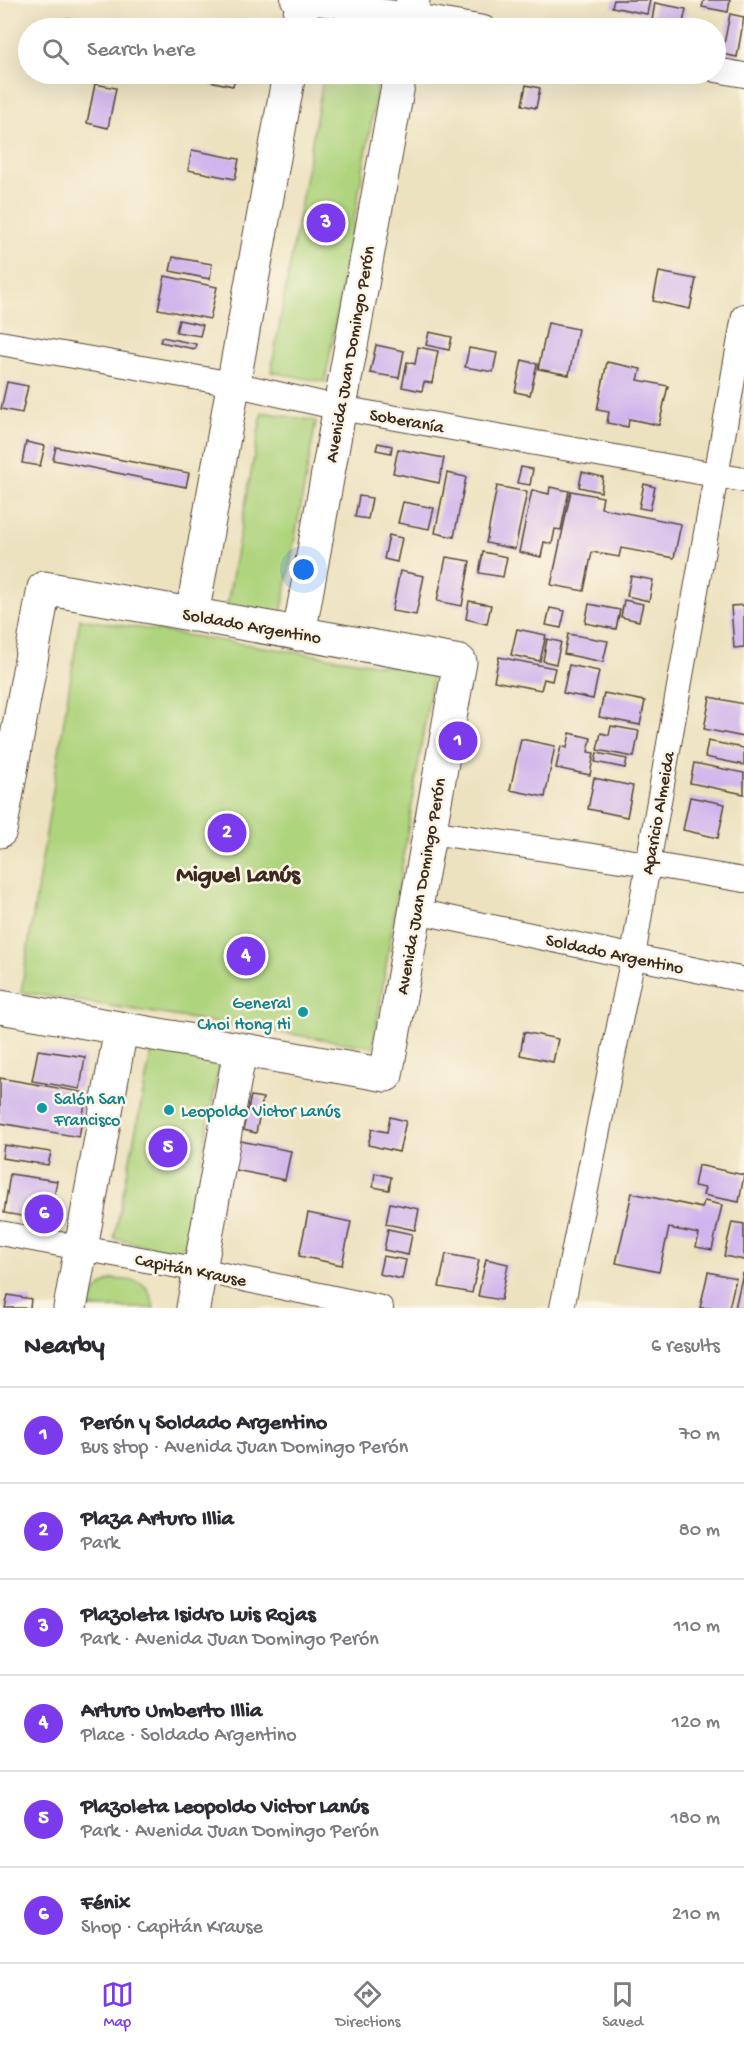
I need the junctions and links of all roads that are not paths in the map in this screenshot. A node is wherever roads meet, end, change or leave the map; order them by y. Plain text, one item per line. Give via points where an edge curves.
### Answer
1 (299, 8) edge
2 (410, 15) edge
3 (427, 18) edge
4 (726, 72) edge
5 (744, 75) edge
6 (287, 84) edge
7 (398, 84) edge
8 (744, 316) edge
9 (0, 343) edge
10 (233, 384) junction
11 (340, 408) junction
12 (715, 475) junction
13 (744, 480) edge
14 (192, 615) junction
15 (299, 634) junction
16 (460, 662) joint
17 (8, 738) edge
18 (0, 831) edge
19 (430, 832) junction
20 (648, 864) junction
21 (744, 880) edge
22 (416, 911) junction
23 (633, 957) junction
24 (744, 980) edge
25 (0, 1007) edge
26 (122, 1029) junction
27 (240, 1050) junction
28 (0, 1233) edge
29 (81, 1248) junction
30 (200, 1270) junction
31 (70, 1308) edge
32 (193, 1308) edge
33 (381, 1308) edge
34 (562, 1308) edge

1 - 2 street
2 - 3 street
4 - 5 street
6 - 10 main road
7 - 11 main road, Avenida Juan Domingo Perón
8 - 12 street, Aparicio Almeida
9 - 10 street, Soberanía
10 - 11 street, Soberanía
10 - 14 main road
11 - 12 street, Soberanía
11 - 15 main road, Avenida Juan Domingo Perón
12 - 13 street, Soberanía
12 - 20 street, Aparicio Almeida
14 - 15 main road, Soldado Argentino
14 - 17 main road, Soldado Argentino via 44,588
15 - 16 main road, Soldado Argentino
16 - 19 main road, Avenida Juan Domingo Perón
17 - 18 main road
19 - 20 street
19 - 22 main road, Avenida Juan Domingo Perón
20 - 21 street
20 - 23 street, Aparicio Almeida
22 - 23 street, Soldado Argentino
22 - 27 main road, Avenida Juan Domingo Perón via 386,1075
23 - 24 street, Soldado Argentino
23 - 34 street, Aparicio Almeida
25 - 26 main road
26 - 27 main road
26 - 29 main road
27 - 30 main road
28 - 29 street, Capitán Krause
29 - 30 street, Capitán Krause
29 - 31 main road
30 - 32 main road
30 - 33 street, Capitán Krause

